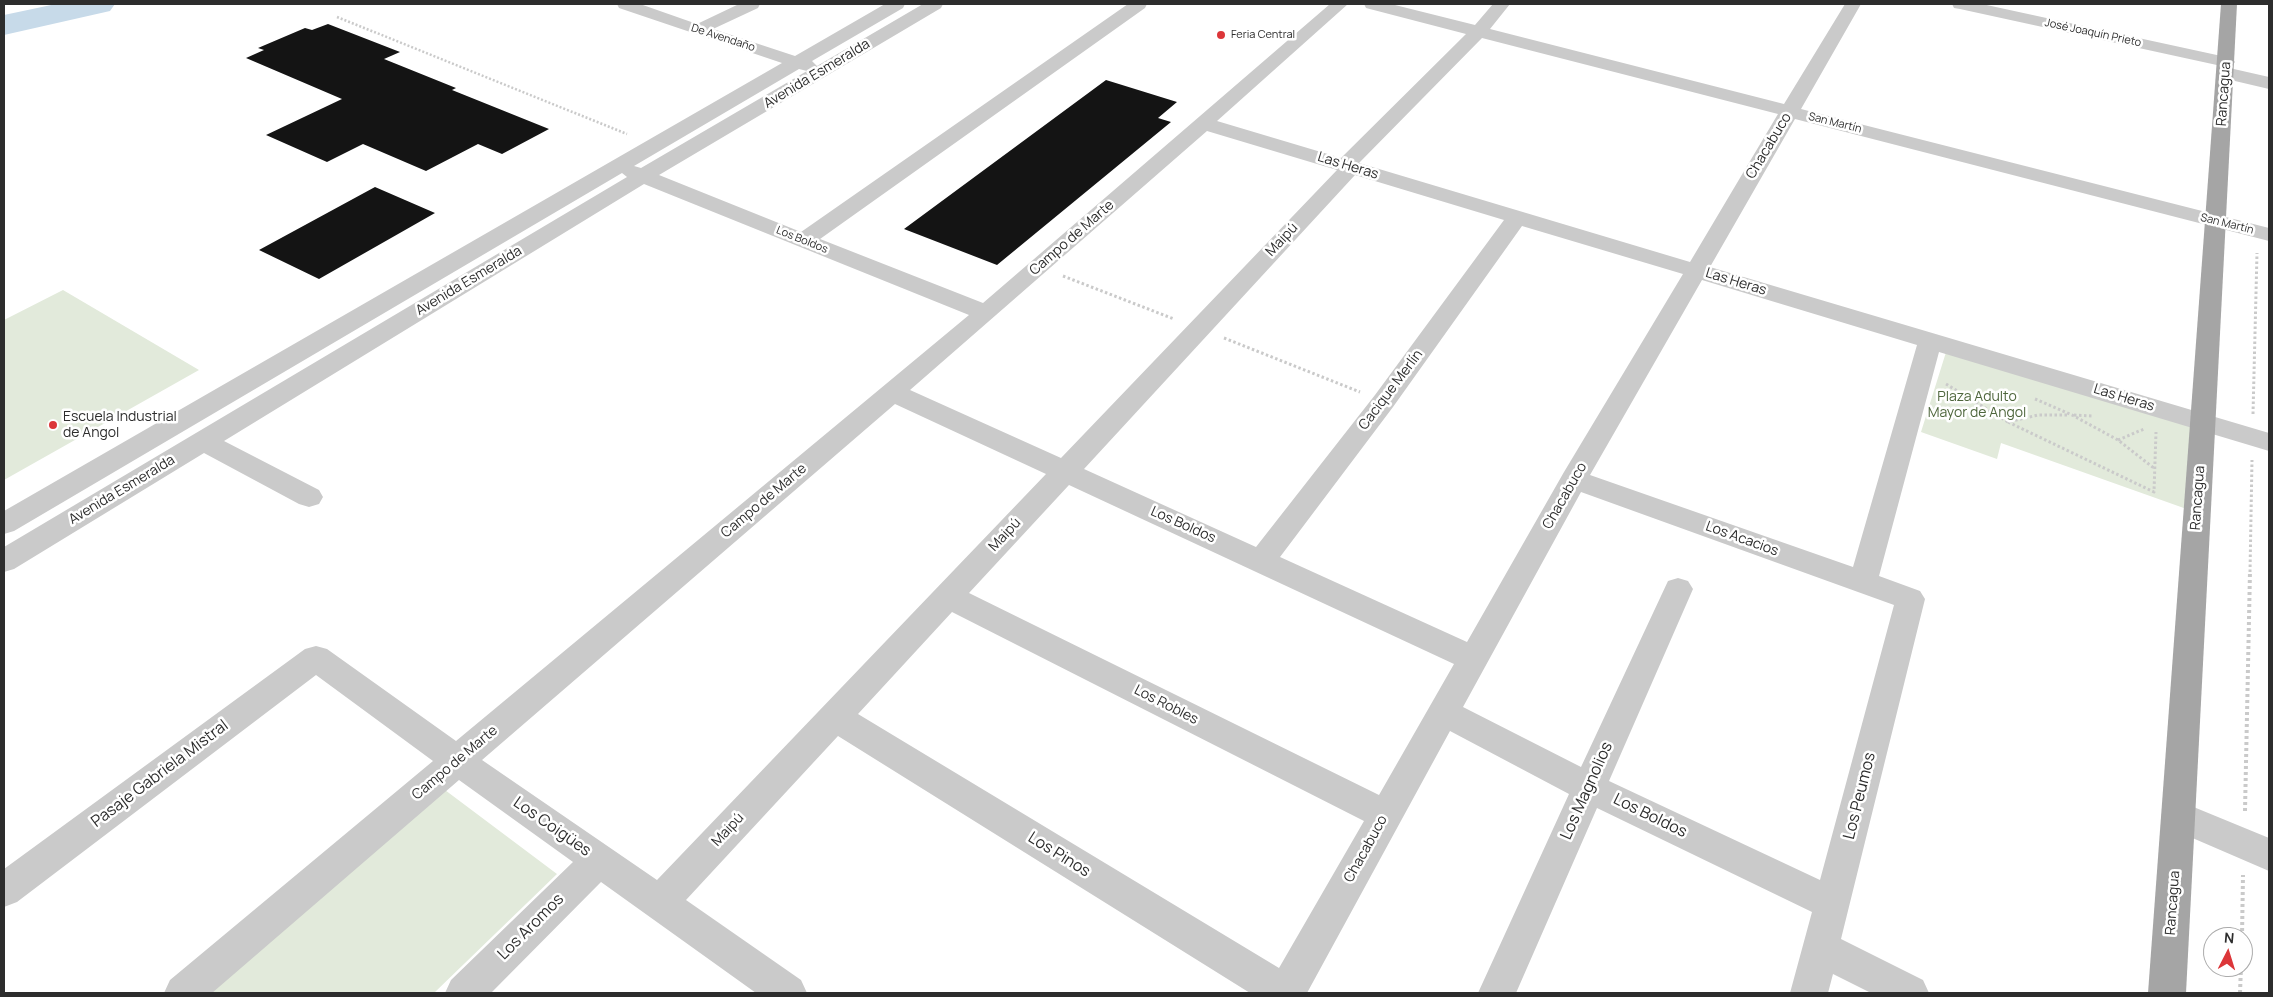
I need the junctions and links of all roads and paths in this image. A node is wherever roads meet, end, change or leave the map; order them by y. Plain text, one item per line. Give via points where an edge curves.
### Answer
1 (625, 4) edge
2 (752, 4) edge
3 (935, 4) edge
4 (1139, 4) edge
5 (1340, 4) edge
6 (1372, 4) edge
7 (1502, 4) edge
8 (1852, 4) edge
9 (1960, 4) edge
10 (2229, 4) edge
11 (894, 6) edge
12 (915, 16) junction
13 (337, 17) dead end
14 (698, 30) junction
15 (1479, 31) junction
16 (797, 61) junction
17 (2225, 68) junction
18 (821, 72) junction
19 (2269, 83) edge
20 (1790, 112) junction
21 (1202, 123) junction
22 (655, 145) junction
23 (1348, 166) junction
24 (618, 167) junction
25 (643, 176) junction
26 (1518, 217) junction
27 (2216, 222) junction
28 (2263, 234) edge
29 (804, 240) junction
30 (1696, 270) junction
31 (986, 313) junction
32 (1930, 340) junction
33 (1945, 383) dead end
34 (892, 392) junction
35 (2028, 396) dead end
36 (2072, 414) junction
37 (2102, 417) dead end
38 (2203, 421) junction
39 (2008, 422) junction
40 (2148, 427) dead end
41 (2261, 439) edge
42 (2118, 440) junction
43 (204, 441) junction
44 (2155, 469) junction
45 (1065, 472) junction
46 (1574, 479) junction
47 (309, 497) dead end
48 (4, 524) edge
49 (4, 561) edge
50 (1261, 561) junction
51 (1863, 583) junction
52 (1678, 589) dead end
53 (948, 596) junction
54 (1910, 599) joint
55 (316, 658) joint
56 (1474, 659) junction
57 (1442, 712) junction
58 (835, 717) junction
59 (458, 761) junction
60 (1588, 787) junction
61 (1385, 815) junction
62 (2179, 816) junction
63 (2257, 849) edge
64 (599, 860) junction
65 (4, 890) edge
66 (660, 903) junction
67 (1832, 904) junction
68 (2244, 927) edge
69 (1821, 948) junction
70 (2241, 977) edge
71 (183, 993) edge
72 (464, 993) edge
73 (788, 993) edge
74 (1285, 993) edge
75 (1497, 993) edge
76 (1809, 993) edge
77 (1910, 993) edge
78 (2168, 993) edge
79 (2240, 993) edge

1 - 14 street, De Avendaño
2 - 14 street
3 - 12 street, Avenida Esmeralda
4 - 29 street
5 - 21 street, Campo de Marte
6 - 15 street, San Martín
7 - 15 street, Maipú
8 - 20 street, Chacabuco
9 - 17 street, José Joaquín Prieto
10 - 17 main road, Rancagua
11 - 12 street
11 - 16 street, Avenida Esmeralda
12 - 18 street, Avenida Esmeralda
13 - 22 path
14 - 16 street, De Avendaño
15 - 20 street, San Martín
15 - 23 street, Maipú
16 - 18 street, De Avendaño
16 - 22 street, Avenida Esmeralda
17 - 19 street, José Joaquín Prieto
17 - 27 main road, Rancagua
18 - 25 street, Avenida Esmeralda
20 - 27 street, San Martín
20 - 30 street, Chacabuco
21 - 23 street, Las Heras
21 - 31 street, Campo de Marte
22 - 24 street, Avenida Esmeralda
23 - 26 street, Las Heras
23 - 45 street, Maipú
24 - 25 street, Los Boldos
24 - 48 street, Avenida Esmeralda
25 - 29 street, Los Boldos
25 - 43 street, Avenida Esmeralda
26 - 30 street, Las Heras
26 - 50 street, Cacique Merlín via 1384,401
27 - 28 street, San Martín
27 - 38 main road, Rancagua
28 - 41 path
29 - 31 street, Los Boldos
30 - 32 street, Las Heras
30 - 46 street, Chacabuco
31 - 34 street, Campo de Marte
32 - 38 street, Las Heras
32 - 51 street
33 - 39 path
34 - 45 street, Los Boldos
34 - 59 street, Campo de Marte
35 - 36 path
36 - 37 path
36 - 39 path via 2038,415
36 - 42 path
38 - 41 street, Las Heras
38 - 44 path via 2156,424
38 - 62 main road, Rancagua
39 - 44 path via 2154,492
40 - 42 path
41 - 63 path
42 - 44 path
43 - 47 street
43 - 49 street, Avenida Esmeralda
45 - 50 street, Los Boldos
45 - 53 street, Maipú
46 - 51 street, Los Acacios
46 - 56 street, Chacabuco
50 - 56 street, Los Boldos
51 - 54 street, Los Acacios
52 - 60 street, Los Magnolios
53 - 58 street, Maipú
53 - 61 street, Los Robles
54 - 67 street, Los Peumos
55 - 59 street, Los Coigües
55 - 65 street, Pasaje Gabriela Mistral
56 - 57 street, Chacabuco
57 - 60 street, Los Boldos
57 - 61 street, Chacabuco
58 - 66 street, Maipú
58 - 74 street, Los Pinos
59 - 64 street, Los Coigües
59 - 71 street, Campo de Marte
60 - 67 street, Los Boldos
60 - 75 street, Los Magnolios
61 - 74 street, Chacabuco
62 - 63 street
62 - 78 main road, Rancagua
63 - 68 path
64 - 66 street, Los Coigües
64 - 72 street, Los Aromos
66 - 73 street, Los Coigües
67 - 69 street, Los Peumos
69 - 76 street, Los Peumos
69 - 77 street
70 - 79 path

